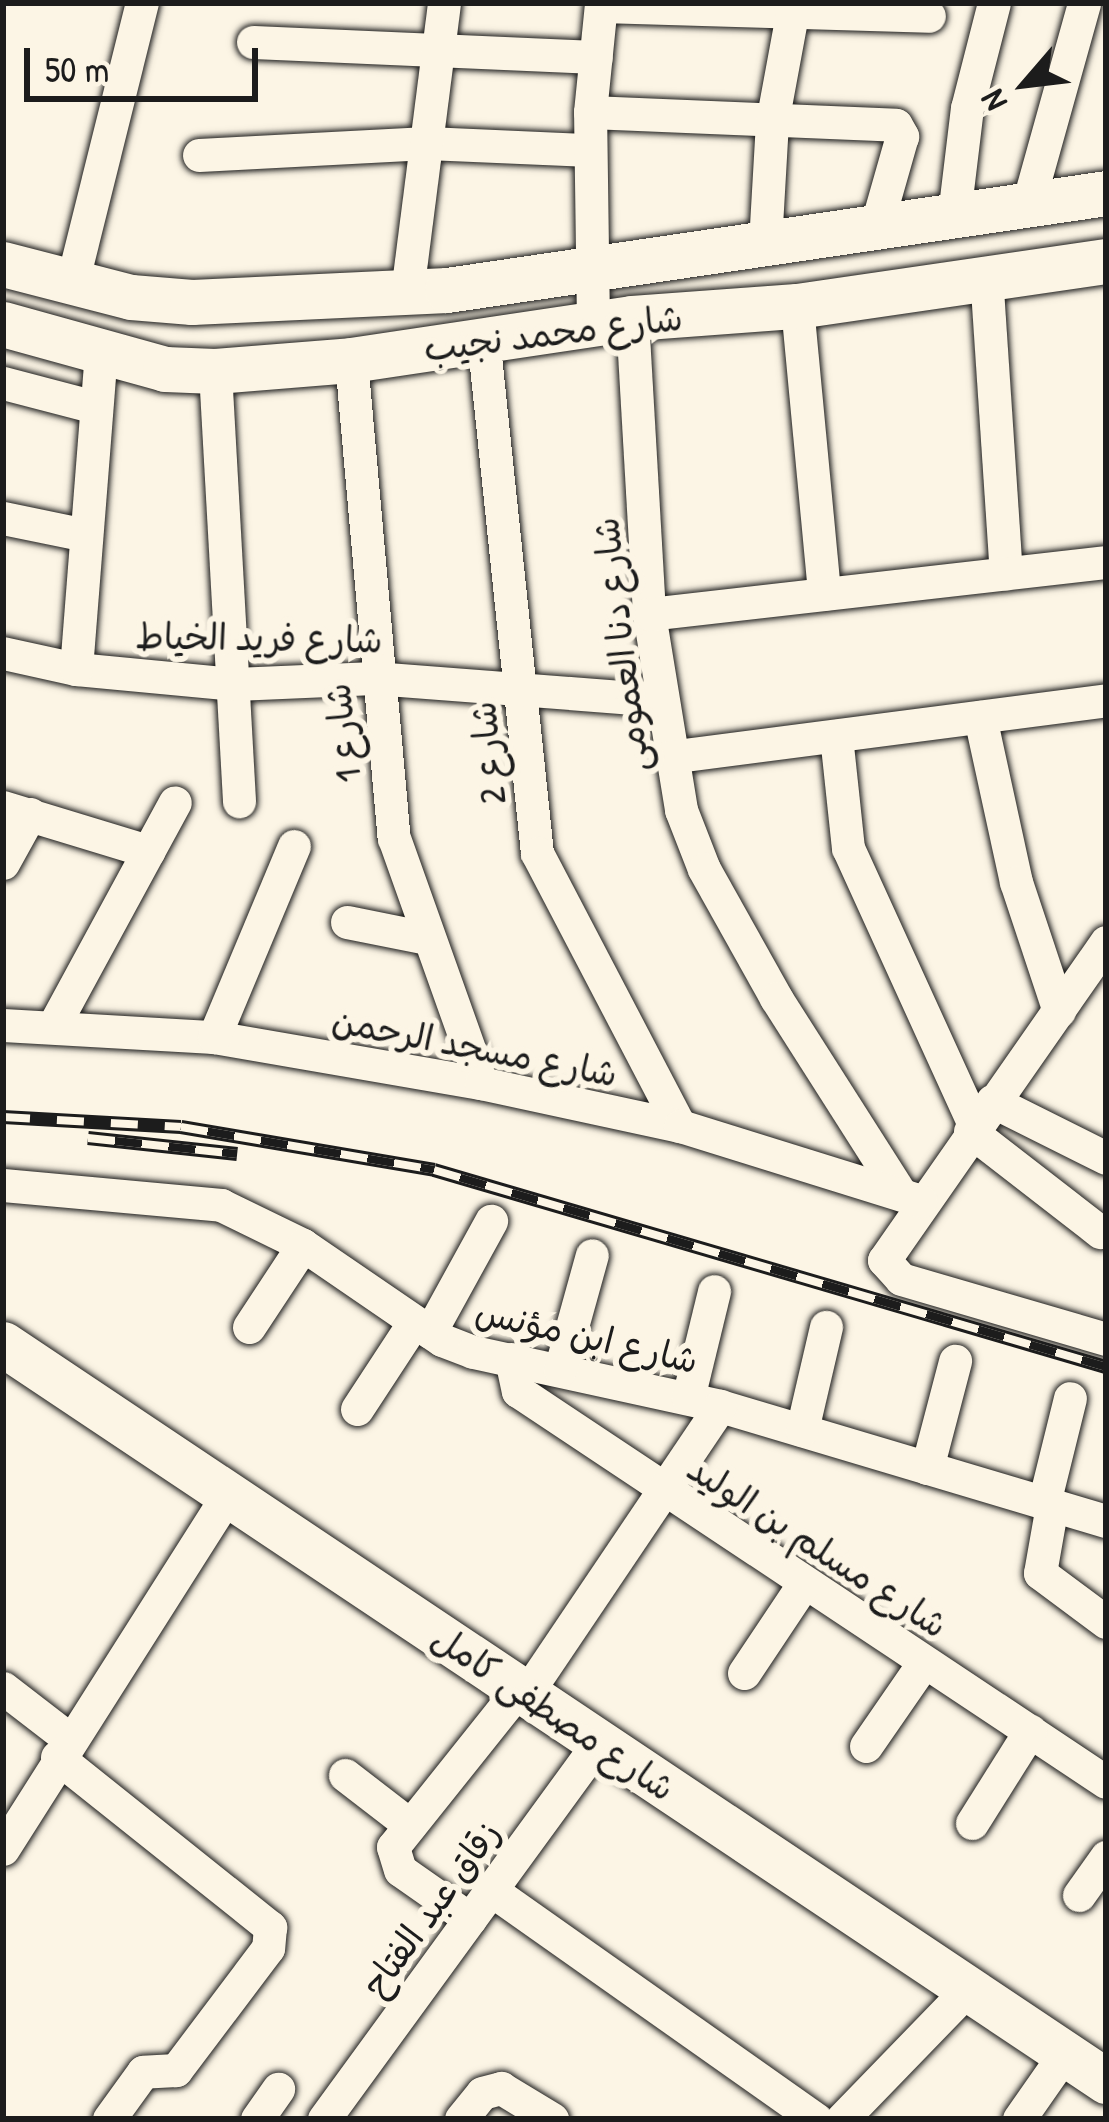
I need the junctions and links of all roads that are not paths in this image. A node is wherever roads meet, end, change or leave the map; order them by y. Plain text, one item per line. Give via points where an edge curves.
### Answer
1 (142, 3) edge
2 (444, 3) edge
3 (994, 3) edge
4 (1084, 3) edge
5 (601, 4) edge
6 (794, 7) edge
7 (929, 16) dead end
8 (253, 42) dead end
9 (439, 44) junction
10 (596, 57) junction
11 (590, 112) junction
12 (772, 122) junction
13 (427, 143) junction
14 (590, 150) junction
15 (200, 155) dead end
16 (1106, 193) edge
17 (1028, 204) junction
18 (954, 215) junction
19 (876, 227) junction
20 (765, 243) junction
21 (1106, 261) edge
22 (3, 264) edge
23 (589, 269) junction
24 (986, 274) junction
25 (72, 284) junction
26 (407, 292) junction
27 (797, 306) junction
28 (613, 321) junction
29 (3, 324) edge
30 (483, 337) junction
31 (101, 354) junction
32 (351, 360) junction
33 (215, 371) junction
34 (3, 383) edge
35 (95, 406) junction
36 (3, 518) edge
37 (81, 534) junction
38 (1106, 562) edge
39 (1006, 572) junction
40 (824, 594) junction
41 (649, 614) junction
42 (3, 653) edge
43 (76, 669) junction
44 (374, 679) junction
45 (235, 684) junction
46 (518, 688) junction
47 (659, 700) junction
48 (1106, 700) edge
49 (980, 717) junction
50 (836, 736) junction
51 (669, 758) junction
52 (239, 801) dead end
53 (175, 802) dead end
54 (17, 810) edge
55 (294, 846) dead end
56 (148, 851) junction
57 (3, 863) edge
58 (347, 922) dead end
59 (427, 938) junction
60 (1106, 942) edge
61 (1094, 987) edge
62 (1059, 1011) junction
63 (55, 1023) junction
64 (3, 1025) edge
65 (214, 1037) junction
66 (481, 1083) junction
67 (979, 1119) junction
68 (680, 1126) junction
69 (1106, 1158) edge
70 (3, 1185) edge
71 (910, 1196) junction
72 (491, 1221) dead end
73 (1100, 1232) dead end
74 (303, 1245) junction
75 (592, 1255) dead end
76 (714, 1291) dead end
77 (249, 1327) dead end
78 (422, 1327) junction
79 (826, 1327) dead end
80 (1106, 1339) edge
81 (3, 1344) edge
82 (511, 1359) junction
83 (956, 1361) dead end
84 (560, 1370) junction
85 (1070, 1397) dead end
86 (704, 1402) junction
87 (357, 1409) dead end
88 (802, 1430) junction
89 (927, 1468) junction
90 (664, 1490) junction
91 (228, 1494) junction
92 (1048, 1504) junction
93 (1106, 1521) edge
94 (804, 1583) junction
95 (1106, 1622) edge
96 (924, 1662) junction
97 (744, 1673) dead end
98 (3, 1688) edge
99 (523, 1691) junction
100 (1030, 1731) junction
101 (599, 1742) junction
102 (866, 1746) dead end
103 (62, 1748) junction
104 (345, 1775) dead end
105 (1106, 1782) edge
106 (971, 1823) dead end
107 (410, 1826) junction
108 (3, 1849) edge
109 (1106, 1857) edge
110 (491, 1890) junction
111 (1079, 1895) dead end
112 (470, 1919) junction
113 (968, 1989) junction
114 (1064, 2054) junction
115 (1106, 2081) edge
116 (278, 2089) dead end
117 (110, 2119) edge
118 (257, 2119) edge
119 (324, 2119) edge
120 (461, 2119) edge
121 (552, 2119) edge
122 (816, 2119) edge
123 (842, 2119) edge
124 (1019, 2119) edge

1 - 25 street
2 - 9 street
3 - 18 street via 967,108
4 - 17 street
5 - 6 street
5 - 10 street, شارع دنا العمومى
6 - 7 street
6 - 12 street
8 - 9 street
9 - 10 street
9 - 13 street
10 - 11 street, شارع دنا العمومى
11 - 12 street
11 - 14 street, شارع دنا العمومى
12 - 19 street via 901,128
12 - 20 street
13 - 14 street
13 - 15 street
13 - 26 street
14 - 23 street, شارع دنا العمومى
16 - 17 main road, شارع محمد نجيب
17 - 18 main road, شارع محمد نجيب
18 - 19 main road, شارع محمد نجيب
19 - 20 main road, شارع محمد نجيب
20 - 23 main road, شارع محمد نجيب
21 - 24 main road, شارع محمد نجيب
22 - 25 main road, شارع محمد نجيب
23 - 26 main road, شارع محمد نجيب
23 - 28 street, شارع دنا العمومى
24 - 27 main road, شارع محمد نجيب
24 - 39 street
25 - 26 main road, شارع محمد نجيب via 192,302
27 - 28 main road, شارع محمد نجيب
27 - 40 street
28 - 30 main road, شارع محمد نجيب
28 - 41 street, شارع دنا العمومى
29 - 31 main road, شارع محمد نجيب
30 - 32 main road, شارع محمد نجيب
30 - 46 street, شارع 2
31 - 33 main road, شارع محمد نجيب
31 - 35 street
32 - 33 main road, شارع محمد نجيب
32 - 44 street, شارع 1
33 - 45 street
34 - 35 street
35 - 37 street
36 - 37 street
37 - 43 street
38 - 39 street
39 - 40 street
40 - 41 street
41 - 47 street, شارع دنا العمومى
42 - 43 street, شارع فريد الخياط
43 - 45 street, شارع فريد الخياط
44 - 45 street, شارع فريد الخياط
44 - 46 street, شارع فريد الخياط
44 - 59 street, شارع 1 via 394,838
45 - 52 street
46 - 47 street, شارع فريد الخياط
46 - 68 street, شارع 2 via 537,853
47 - 51 street, شارع دنا العمومى
48 - 49 street
49 - 50 street
49 - 62 street via 1016,881
50 - 51 street
50 - 67 street via 848,848
51 - 71 street, شارع دنا العمومى via 704,869
53 - 56 street
54 - 56 street
54 - 57 street
55 - 65 street
56 - 63 street
58 - 59 street
59 - 66 street, شارع 1
60 - 61 street
61 - 62 street
62 - 67 street
63 - 64 street, شارع مسجد الرحمن
63 - 65 street, شارع مسجد الرحمن
65 - 66 street, شارع مسجد الرحمن
66 - 68 street, شارع مسجد الرحمن
67 - 69 street
67 - 71 street
67 - 73 street
68 - 71 street, شارع مسجد الرحمن
70 - 74 street, شارع ابن مؤنس via 195,1198
71 - 80 street via 885,1252 901,1279
72 - 78 street
74 - 77 street
74 - 78 street, شارع ابن مؤنس
75 - 84 street
76 - 86 street
78 - 82 street, شارع ابن مؤنس
78 - 87 street
79 - 88 street
81 - 91 main road, شارع مصطفى كامل
82 - 84 street, شارع ابن مؤنس
82 - 90 street, شارع مسلم بن الوليد via 518,1391
83 - 89 street
84 - 86 street, شارع ابن مؤنس
85 - 92 street
86 - 88 street, شارع ابن مؤنس
86 - 90 street
88 - 89 street, شارع ابن مؤنس
89 - 92 street, شارع ابن مؤنس
90 - 94 street, شارع مسلم بن الوليد
90 - 99 street
91 - 99 main road, شارع مصطفى كامل
91 - 103 street
92 - 93 street, شارع ابن مؤنس
92 - 95 street via 1040,1573
94 - 96 street, شارع مسلم بن الوليد
94 - 97 street
96 - 100 street, شارع مسلم بن الوليد
96 - 102 street
98 - 103 street
99 - 101 main road, شارع مصطفى كامل
99 - 107 street
100 - 105 street, شارع مسلم بن الوليد
100 - 106 street
101 - 110 street, زقاق عبد الفتاح
101 - 113 main road, شارع مصطفى كامل
103 - 108 street
103 - 117 street via 266,1917 268,1948 176,2070 143,2072
104 - 107 street
107 - 112 street via 393,1847 395,1865
109 - 111 street
110 - 112 street, زقاق عبد الفتاح
110 - 122 street
112 - 119 street, زقاق عبد الفتاح
113 - 114 main road, شارع مصطفى كامل
113 - 123 street
114 - 115 main road, شارع مصطفى كامل
114 - 124 street
116 - 118 street
120 - 121 street via 482,2093 501,2088

